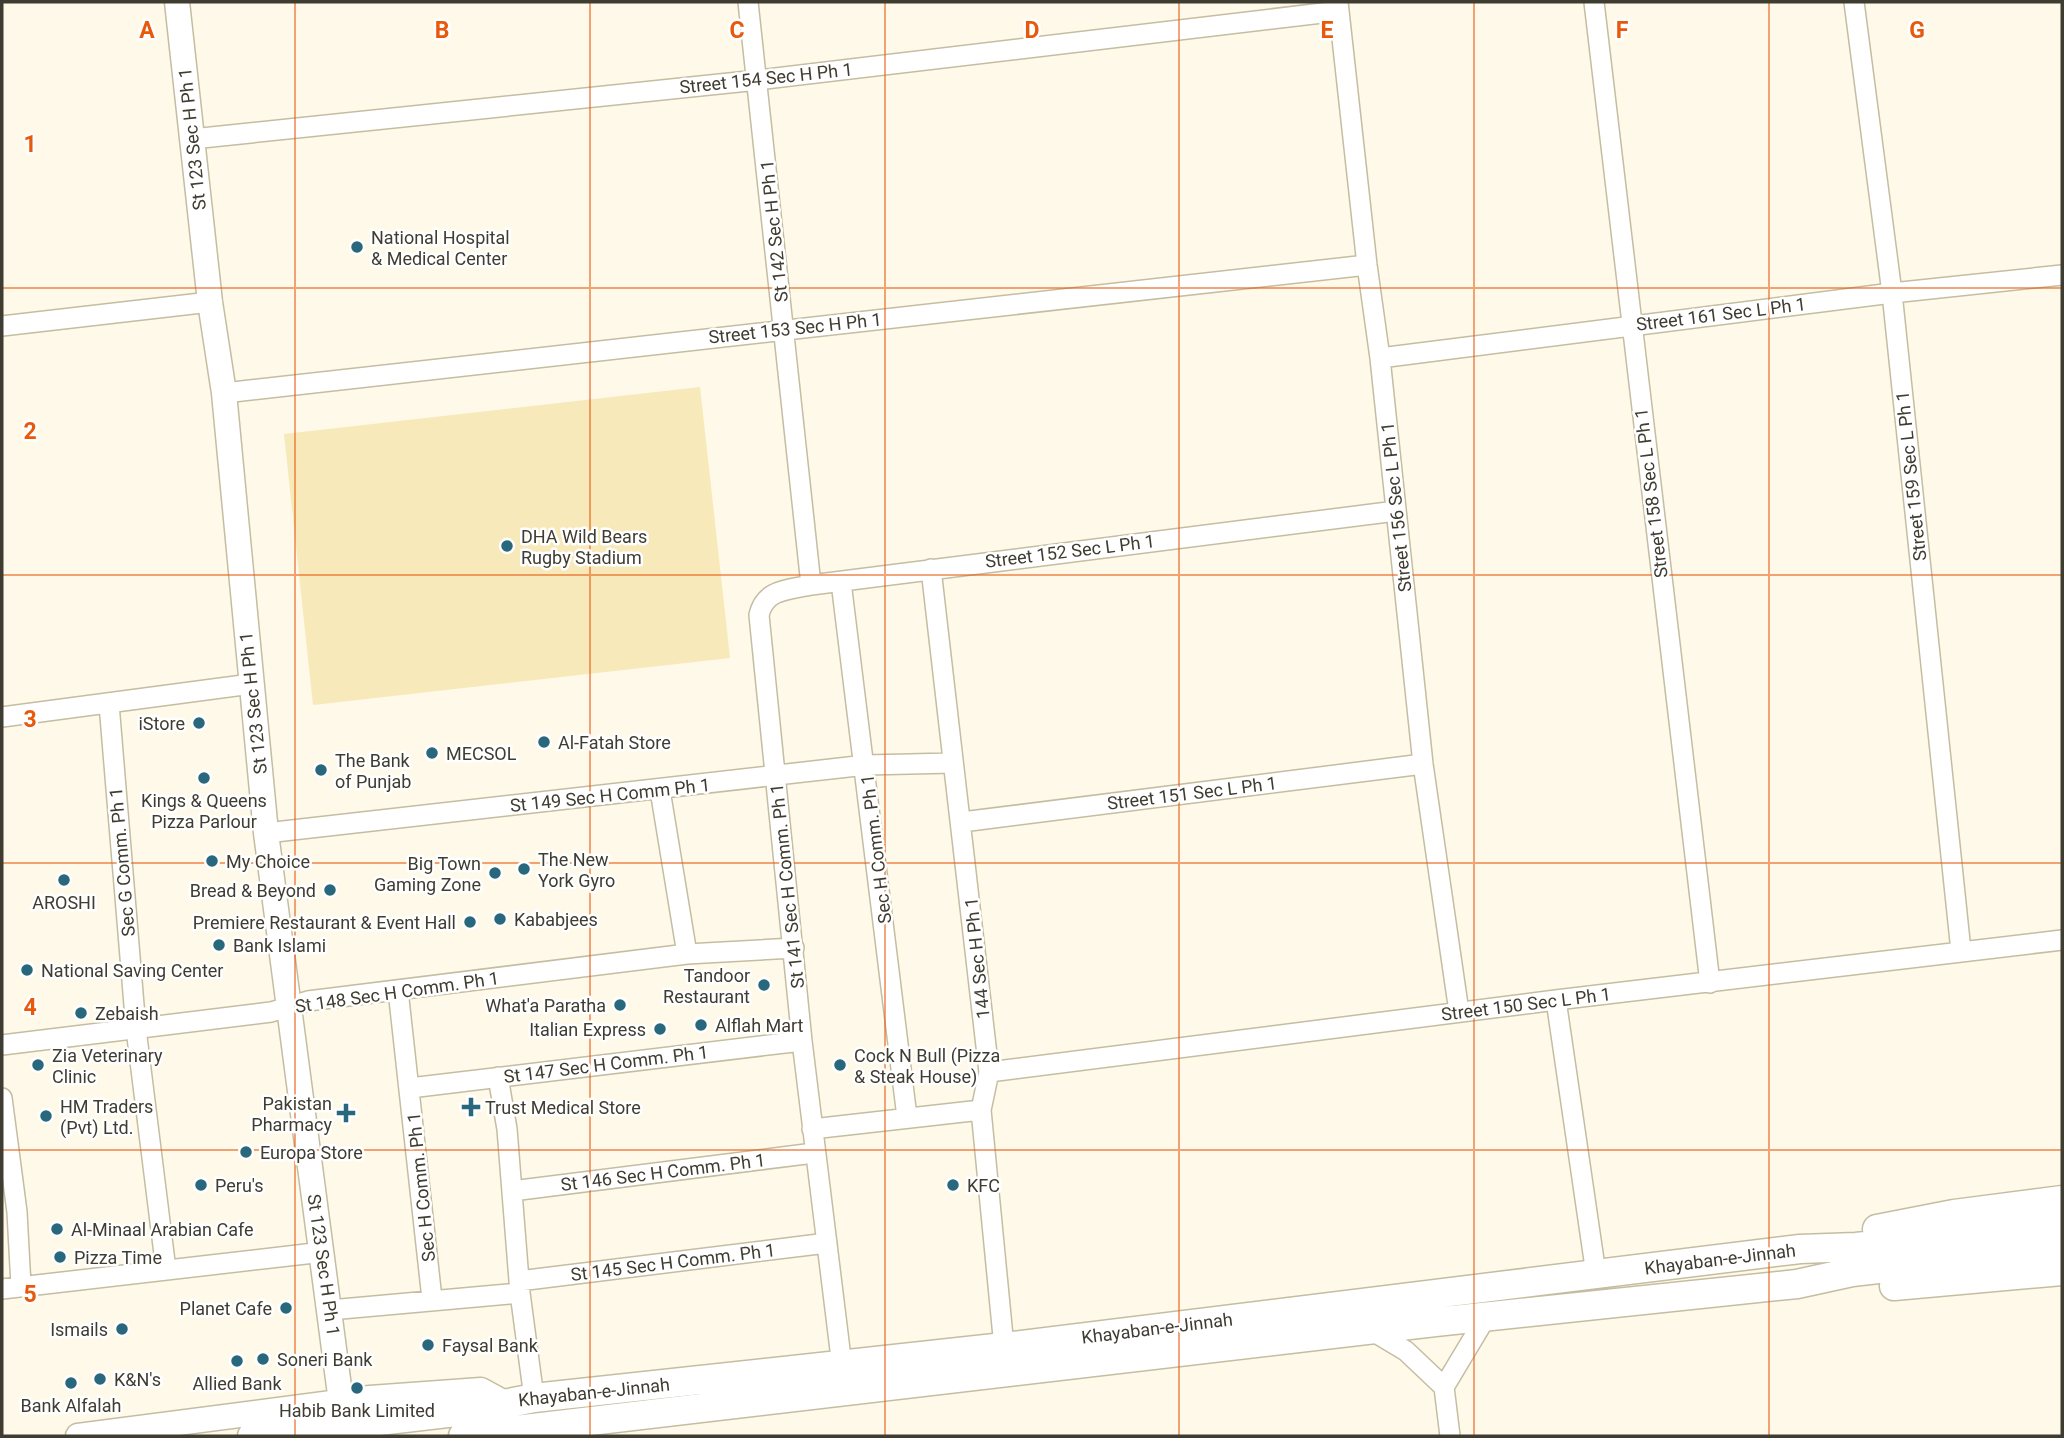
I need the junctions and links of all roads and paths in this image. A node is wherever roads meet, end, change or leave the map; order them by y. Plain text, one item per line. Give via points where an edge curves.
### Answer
1 (177, 2) edge
2 (748, 2) edge
3 (1594, 2) edge
4 (1854, 2) edge
5 (1338, 6) edge
6 (758, 80) junction
7 (192, 139) junction
8 (1367, 265) junction
9 (2062, 275) edge
10 (1892, 293) junction
11 (210, 302) junction
12 (2, 326) edge
13 (1632, 326) junction
14 (785, 329) junction
15 (1380, 358) junction
16 (224, 393) junction
17 (1396, 511) junction
18 (930, 569) junction
19 (841, 582) junction
20 (811, 585) junction
21 (759, 615) joint
22 (251, 684) junction
23 (108, 704) junction
24 (2, 717) edge
25 (953, 763) junction
26 (1423, 764) junction
27 (866, 765) junction
28 (775, 778) junction
29 (660, 790) junction
30 (961, 822) junction
31 (267, 833) junction
32 (2062, 940) edge
33 (794, 948) junction
34 (1961, 951) junction
35 (687, 954) junction
36 (1710, 984) junction
37 (398, 990) junction
38 (1556, 1000) junction
39 (288, 1007) junction
40 (1459, 1012) junction
41 (136, 1029) junction
42 (802, 1041) junction
43 (2, 1045) edge
44 (989, 1072) junction
45 (498, 1077) junction
46 (410, 1088) junction
47 (2, 1098) edge
48 (981, 1110) junction
49 (907, 1117) junction
50 (812, 1129) junction
51 (814, 1153) junction
52 (512, 1191) junction
53 (2062, 1200) edge
54 (2062, 1226) edge
55 (827, 1243) junction
56 (2062, 1248) edge
57 (1800, 1249) junction
58 (323, 1252) junction
59 (166, 1270) junction
60 (2062, 1271) edge
61 (1596, 1274) junction
62 (1797, 1284) junction
63 (11, 1287) edge
64 (519, 1287) junction
65 (432, 1299) junction
66 (330, 1310) junction
67 (1486, 1317) junction
68 (1371, 1330) junction
69 (1004, 1347) junction
70 (842, 1366) junction
71 (1444, 1387) junction
72 (534, 1398) junction
73 (341, 1402) junction
74 (503, 1402) junction
75 (480, 1435) edge
76 (78, 1436) edge
77 (252, 1436) edge
78 (1450, 1436) edge

1 - 7 street, St 123 Sec H Ph 1
2 - 6 street, St 142 Sec H Ph 1
3 - 13 street, Street 158 Sec L Ph 1
4 - 10 street, Street 159 Sec L Ph 1
5 - 6 street, Street 154 Sec H Ph 1
5 - 8 street, Street 156 Sec L Ph 1
6 - 7 street, Street 154 Sec H Ph 1
6 - 14 street, St 142 Sec H Ph 1
7 - 11 street, St 123 Sec H Ph 1
8 - 14 street, Street 153 Sec H Ph 1
8 - 15 street, Street 156 Sec L Ph 1
9 - 10 street, Street 161 Sec L Ph 1
10 - 13 street, Street 161 Sec L Ph 1
10 - 34 street, Street 159 Sec L Ph 1
11 - 12 street
11 - 16 street, St 123 Sec H Ph 1
13 - 15 street, Street 161 Sec L Ph 1
13 - 36 street, Street 158 Sec L Ph 1
14 - 16 street, Street 153 Sec H Ph 1
14 - 20 street, St 142 Sec H Ph 1
15 - 17 street, Street 156 Sec L Ph 1
16 - 22 street, St 123 Sec H Ph 1
17 - 18 street, Street 152 Sec L Ph 1
17 - 26 street, Street 156 Sec L Ph 1
18 - 19 street, Street 152 Sec L Ph 1
18 - 25 street, 144 Sec H Ph 1
19 - 20 street, Street 152 Sec L Ph 1
19 - 27 street, Sec H Comm. Ph 1
20 - 21 street, Street 152 Sec L Ph 1 via 770,594 761,603
21 - 28 street, St 141 Sec H Comm. Ph 1
22 - 23 street
22 - 31 street, St 123 Sec H Ph 1
23 - 24 street
23 - 41 street, Sec G Comm. Ph 1
25 - 27 street, St 149 Sec H Comm Ph 1
25 - 30 street, 144 Sec H Ph 1
26 - 30 street, Street 151 Sec L Ph 1
26 - 40 street, Street 156 Sec L Ph 1
27 - 28 street, St 149 Sec H Comm Ph 1
27 - 49 street, Sec H Comm. Ph 1
28 - 29 street, St 149 Sec H Comm Ph 1
28 - 33 street, St 141 Sec H Comm. Ph 1
29 - 31 street, St 149 Sec H Comm Ph 1
29 - 35 street
30 - 44 street, 144 Sec H Ph 1
31 - 39 street, St 123 Sec H Ph 1
32 - 34 street, Street 150 Sec L Ph 1
33 - 35 street, St 148 Sec H Comm. Ph 1
33 - 42 street, St 141 Sec H Comm. Ph 1
34 - 36 street, Street 150 Sec L Ph 1
35 - 37 street, St 148 Sec H Comm. Ph 1
36 - 38 street, Street 150 Sec L Ph 1
37 - 39 street, St 148 Sec H Comm. Ph 1
37 - 46 street, Sec H Comm. Ph 1
38 - 40 street, Street 150 Sec L Ph 1
38 - 61 street
39 - 41 street, St 148 Sec H Comm. Ph 1
39 - 58 street, St 123 Sec H Ph 1
40 - 44 street, Street 150 Sec L Ph 1
41 - 43 street, St 148 Sec H Comm. Ph 1
41 - 59 street, Sec G Comm. Ph 1
42 - 45 street, St 147 Sec H Comm. Ph 1
42 - 50 street, St 141 Sec H Comm. Ph 1
44 - 48 street, 144 Sec H Ph 1
45 - 46 street, St 147 Sec H Comm. Ph 1
45 - 52 street
46 - 65 street, Sec H Comm. Ph 1
47 - 63 street via 17,1212
48 - 49 street
48 - 69 street, 144 Sec H Ph 1
49 - 50 street
50 - 51 street, St 141 Sec H Comm. Ph 1
51 - 52 street, St 146 Sec H Comm. Ph 1
51 - 55 street, St 141 Sec H Comm. Ph 1
52 - 64 street
53 - 57 main road via 1928,1219
54 - 57 main road, Khayaban-e-Jinnah
55 - 64 street, St 145 Sec H Comm. Ph 1
55 - 70 street, St 141 Sec H Comm. Ph 1
56 - 62 main road, Khayaban-e-Jinnah via 1852,1272
57 - 61 main road, Khayaban-e-Jinnah
58 - 59 street
58 - 66 street, St 123 Sec H Ph 1
59 - 63 street
60 - 62 main road via 1851,1289
61 - 69 main road, Khayaban-e-Jinnah
62 - 67 main road, Khayaban-e-Jinnah
64 - 65 street, St 145 Sec H Comm. Ph 1
64 - 72 street
65 - 66 street, St 145 Sec H Comm. Ph 1
66 - 73 street, St 123 Sec H Ph 1
67 - 68 main road, Khayaban-e-Jinnah
67 - 71 street
68 - 71 street via 1406,1351
68 - 75 main road, Khayaban-e-Jinnah
69 - 70 main road, Khayaban-e-Jinnah
70 - 72 main road, Khayaban-e-Jinnah
71 - 78 street
72 - 74 main road, Khayaban-e-Jinnah
73 - 74 street via 481,1390
73 - 76 street
74 - 77 main road, Khayaban-e-Jinnah via 473,1410

